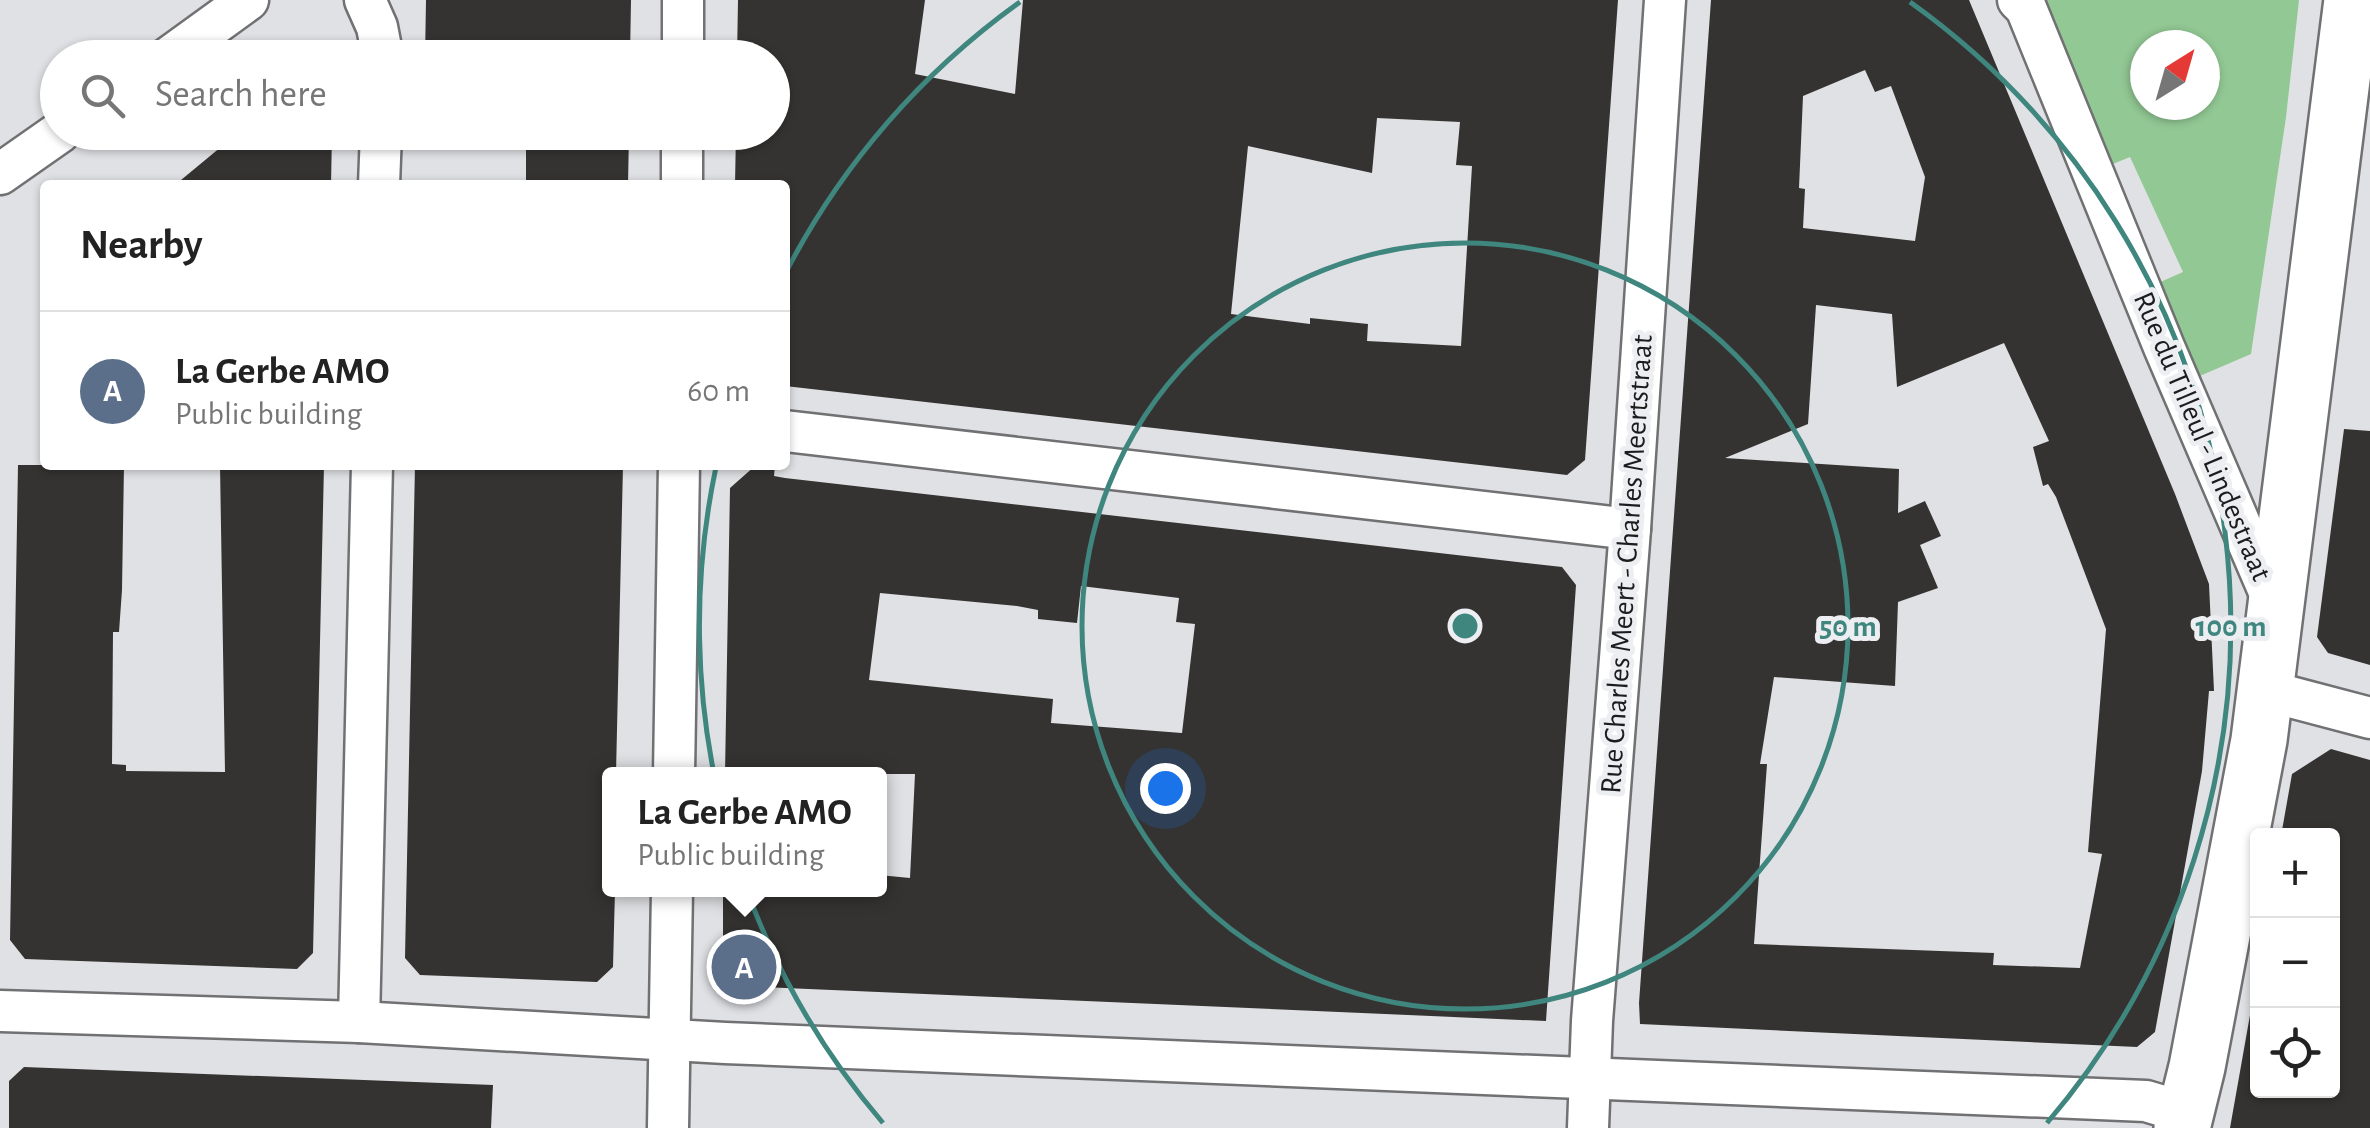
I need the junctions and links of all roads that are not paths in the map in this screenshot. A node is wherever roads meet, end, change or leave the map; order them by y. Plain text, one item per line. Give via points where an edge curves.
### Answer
1 (248, 0) edge
2 (365, 0) edge
3 (683, 0) edge
4 (1664, 0) edge
5 (2018, 0) edge
6 (2352, 0) edge
7 (193, 40) edge
8 (380, 40) edge
9 (682, 40) edge
10 (40, 146) edge
11 (381, 150) edge
12 (682, 150) edge
13 (0, 174) edge
14 (380, 180) edge
15 (682, 180) edge
16 (790, 433) edge
17 (372, 470) edge
18 (679, 470) edge
19 (1630, 529) junction
20 (2274, 602) junction
21 (2264, 690) junction
22 (2370, 718) edge
23 (674, 767) edge
24 (672, 897) edge
25 (0, 1011) edge
26 (358, 1022) junction
27 (671, 1040) junction
28 (1590, 1077) junction
29 (2184, 1121) edge
30 (668, 1128) edge
31 (1588, 1128) edge

1 - 7 street
2 - 8 street
3 - 9 street
4 - 19 street, Rue Charles Meert - Charles Meertstraat
5 - 20 street, Rue du Tilleul - Lindestraat
6 - 20 street
10 - 13 street
11 - 14 street
12 - 15 street
16 - 19 street
17 - 26 street
18 - 23 street
19 - 28 street, Rue Charles Meert - Charles Meertstraat
20 - 21 street, Rue du Tilleul - Lindestraat
21 - 22 street
21 - 29 street, Rue du Tilleul - Lindestraat
24 - 27 street
25 - 26 street
26 - 27 street
27 - 28 street
27 - 30 street
28 - 29 street via 2146,1101
28 - 31 street, Rue Charles Meert - Charles Meertstraat

